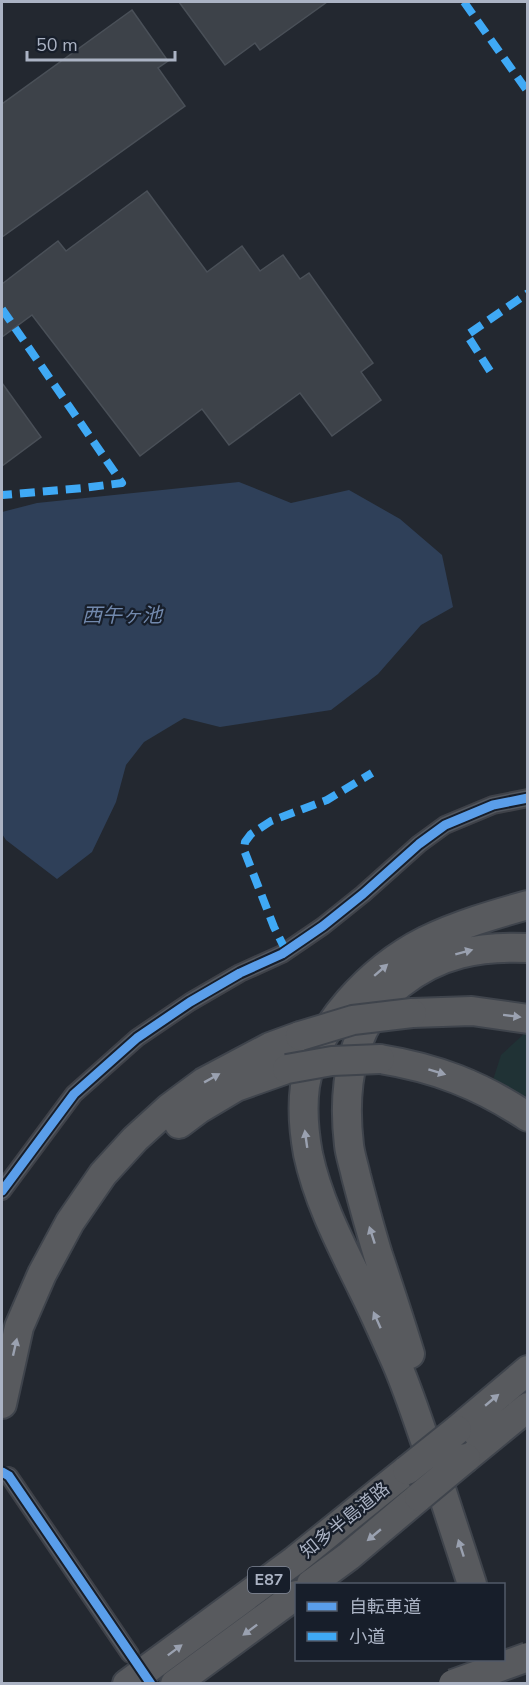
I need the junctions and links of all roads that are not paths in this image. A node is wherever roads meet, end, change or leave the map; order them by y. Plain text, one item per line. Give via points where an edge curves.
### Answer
1 (528, 798) edge
2 (528, 905) edge
3 (528, 948) edge
4 (528, 1019) edge
5 (528, 1117) edge
6 (2, 1191) edge
7 (70, 1222) junction
8 (528, 1370) edge
9 (2, 1404) edge
10 (528, 1407) edge
11 (9, 1476) dead end
12 (449, 1512) junction
13 (312, 1583) edge
14 (472, 1583) edge
15 (295, 1596) edge
16 (130, 1654) dead end
17 (528, 1657) edge
18 (497, 1661) edge
19 (127, 1683) edge
20 (175, 1683) edge
21 (453, 1683) edge
22 (504, 1683) edge

1 - 6 street via 493,805 445,825 296,945 190,1002 137,1038 74,1094
12 -> 2 highway via 407,1388 319,1191 303,1117 305,1085 316,1050 337,1016 361,987 388,964 454,928
12 -> 3 highway via 452,1491 367,1220 349,1147 350,1070 364,1027 378,1005 410,976 428,965 477,949
7 -> 4 highway, bridge via 102,1174 170,1108 204,1082 270,1047 353,1020 412,1013 472,1011
7 -> 5 highway, bridge via 161,1137 199,1109 236,1087 286,1069 332,1061 380,1059 406,1063 458,1079
9 -> 7 highway via 19,1328
19 -> 8 highway, 知多半島道路 / E87, bridge via 294,1561
10 -> 13 highway, 知多半島道路 / E87, bridge
11 - 16 street
14 -> 12 highway
15 -> 20 highway, E87
17 - 21 highway, bridge
18 - 22 highway

